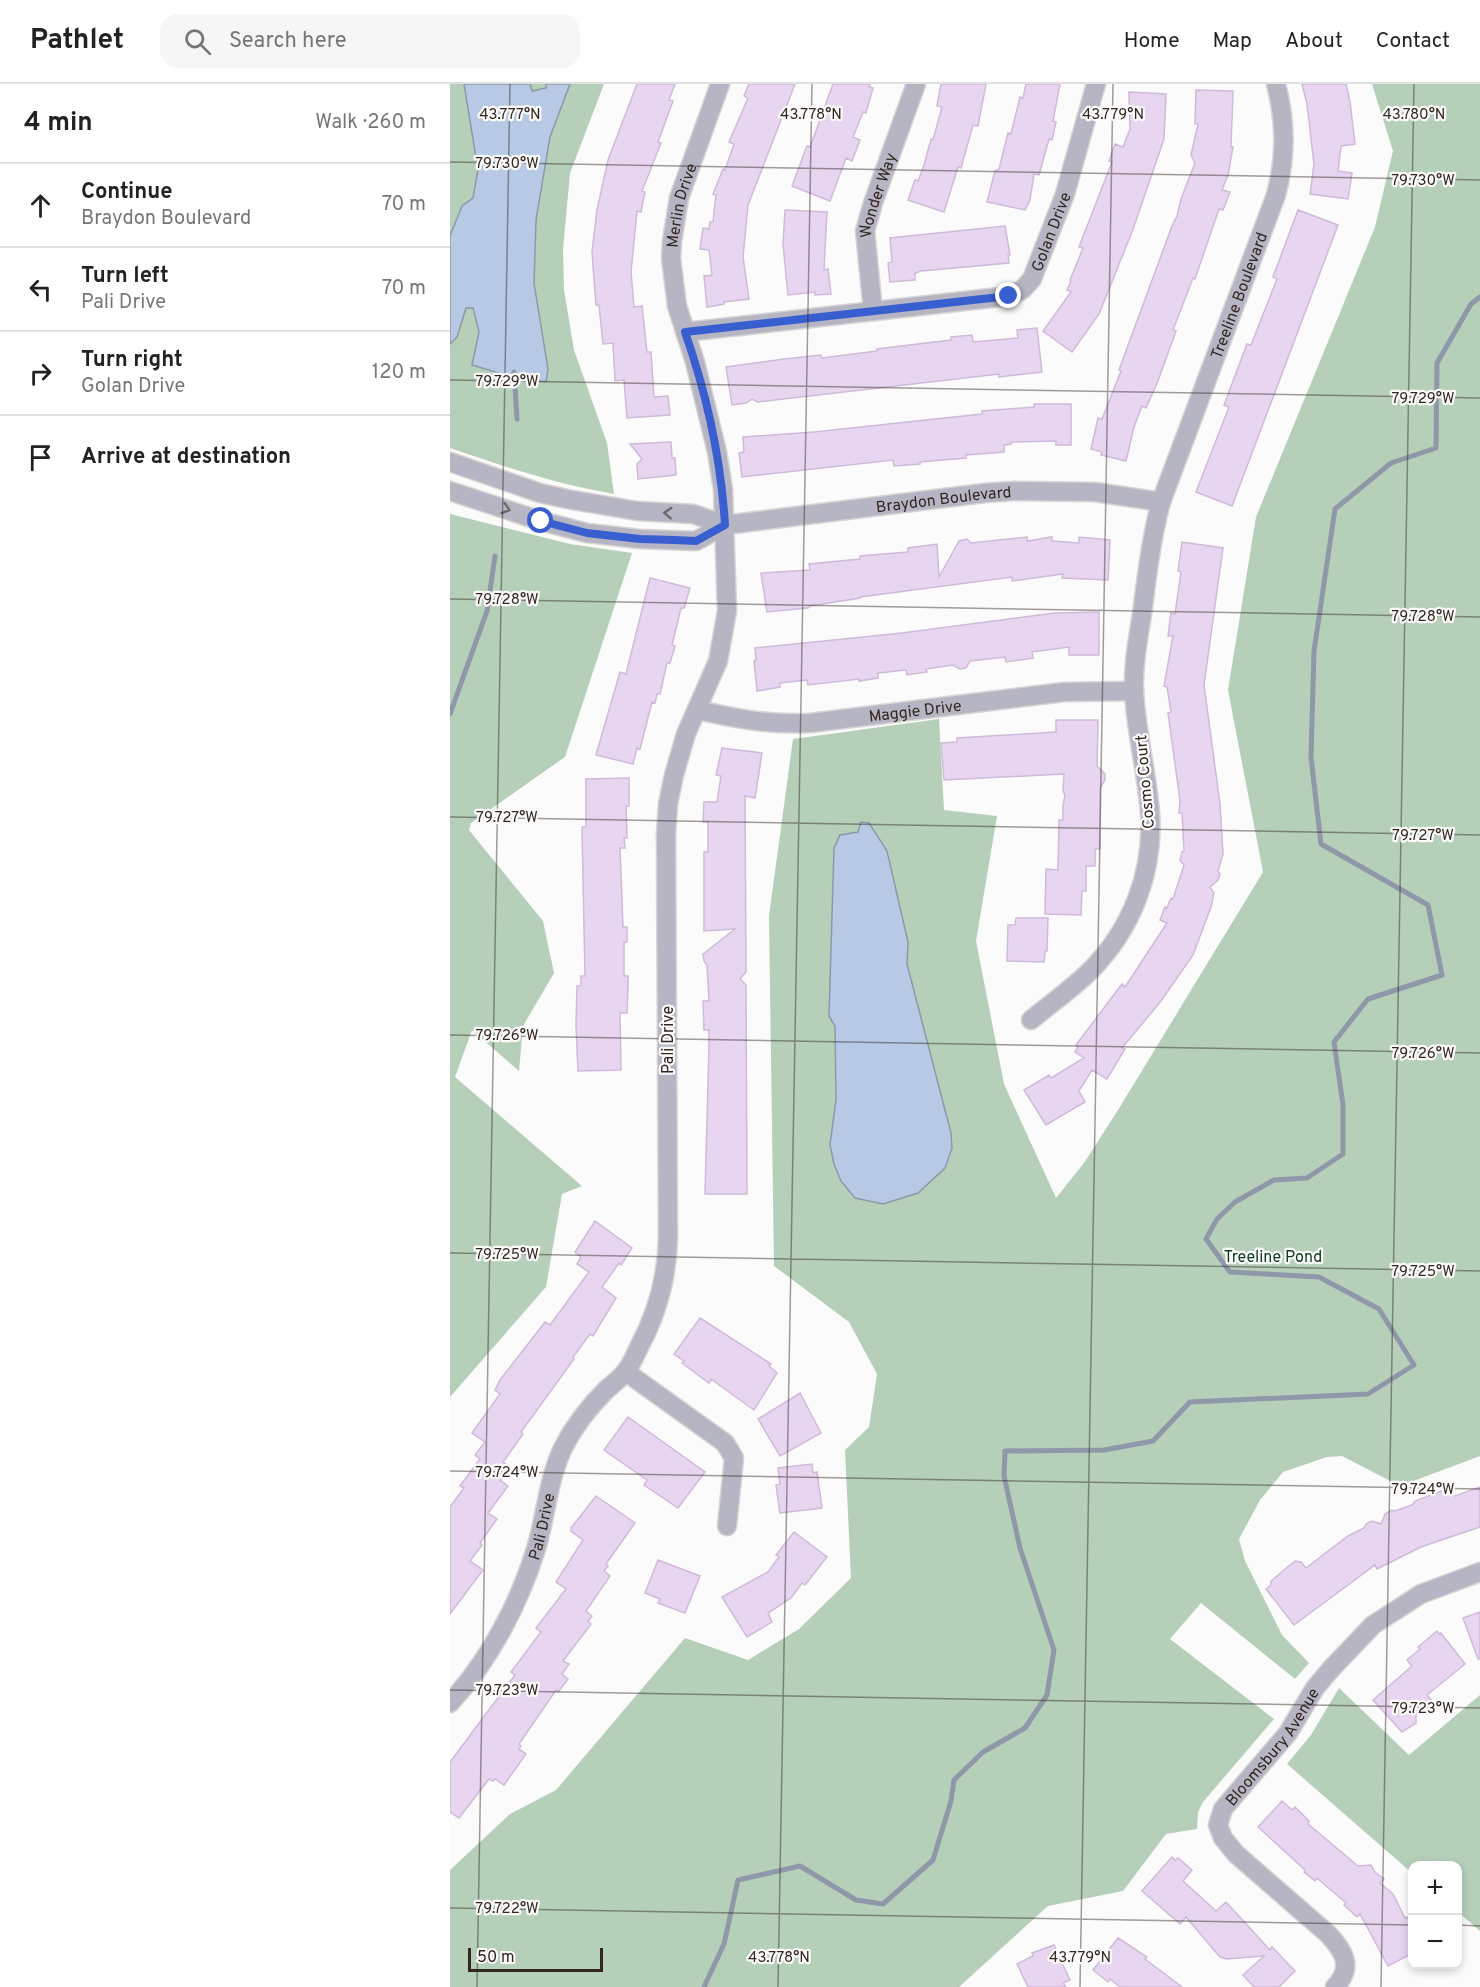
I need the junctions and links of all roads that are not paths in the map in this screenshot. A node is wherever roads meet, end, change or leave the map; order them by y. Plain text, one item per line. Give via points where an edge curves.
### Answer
1 (720, 84) edge
2 (916, 84) edge
3 (1096, 84) edge
4 (1276, 84) edge
5 (873, 311) junction
6 (685, 332) junction
7 (450, 462) edge
8 (450, 491) edge
9 (1161, 502) junction
10 (725, 525) junction
11 (1134, 691) junction
12 (698, 710) junction
13 (1031, 1020) dead end
14 (626, 1372) junction
15 (727, 1526) dead end
16 (1480, 1572) edge
17 (450, 1703) edge
18 (1335, 1987) edge

1 - 6 street, Merlin Drive via 687,174 675,220 671,258 676,306
2 - 5 street, Wonder Way via 866,225
3 - 5 street, Golan Drive via 1065,194 1032,279 1023,289 1009,296
4 - 9 street, Treeline Boulevard via 1285,147 1276,195
5 - 6 street, Golan Drive
6 - 10 street, Pali Drive via 713,429
10 -> 7 street, Braydon Boulevard via 693,514 637,511 540,493
8 -> 10 street, Braydon Boulevard via 541,521 619,537 696,541
9 - 10 street, Braydon Boulevard via 1095,492 1013,491
9 - 11 street, Cosmo Court via 1153,533
10 - 12 street, Pali Drive via 724,632 718,661
11 - 12 street, Maggie Drive via 1064,692 779,725
11 - 13 street, Cosmo Court via 1150,815 1142,888 1130,917 1109,949 1090,971
12 - 14 street, Pali Drive via 674,775 666,834 668,1262 659,1303
14 - 15 street via 725,1443 734,1458
14 - 17 street, Pali Drive via 589,1408 569,1438 556,1465 536,1550 520,1591 469,1682
16 - 18 street, Bloomsbury Avenue via 1421,1594 1373,1625 1315,1688 1288,1733 1223,1809 1218,1825 1236,1854 1342,1949 1346,1966

